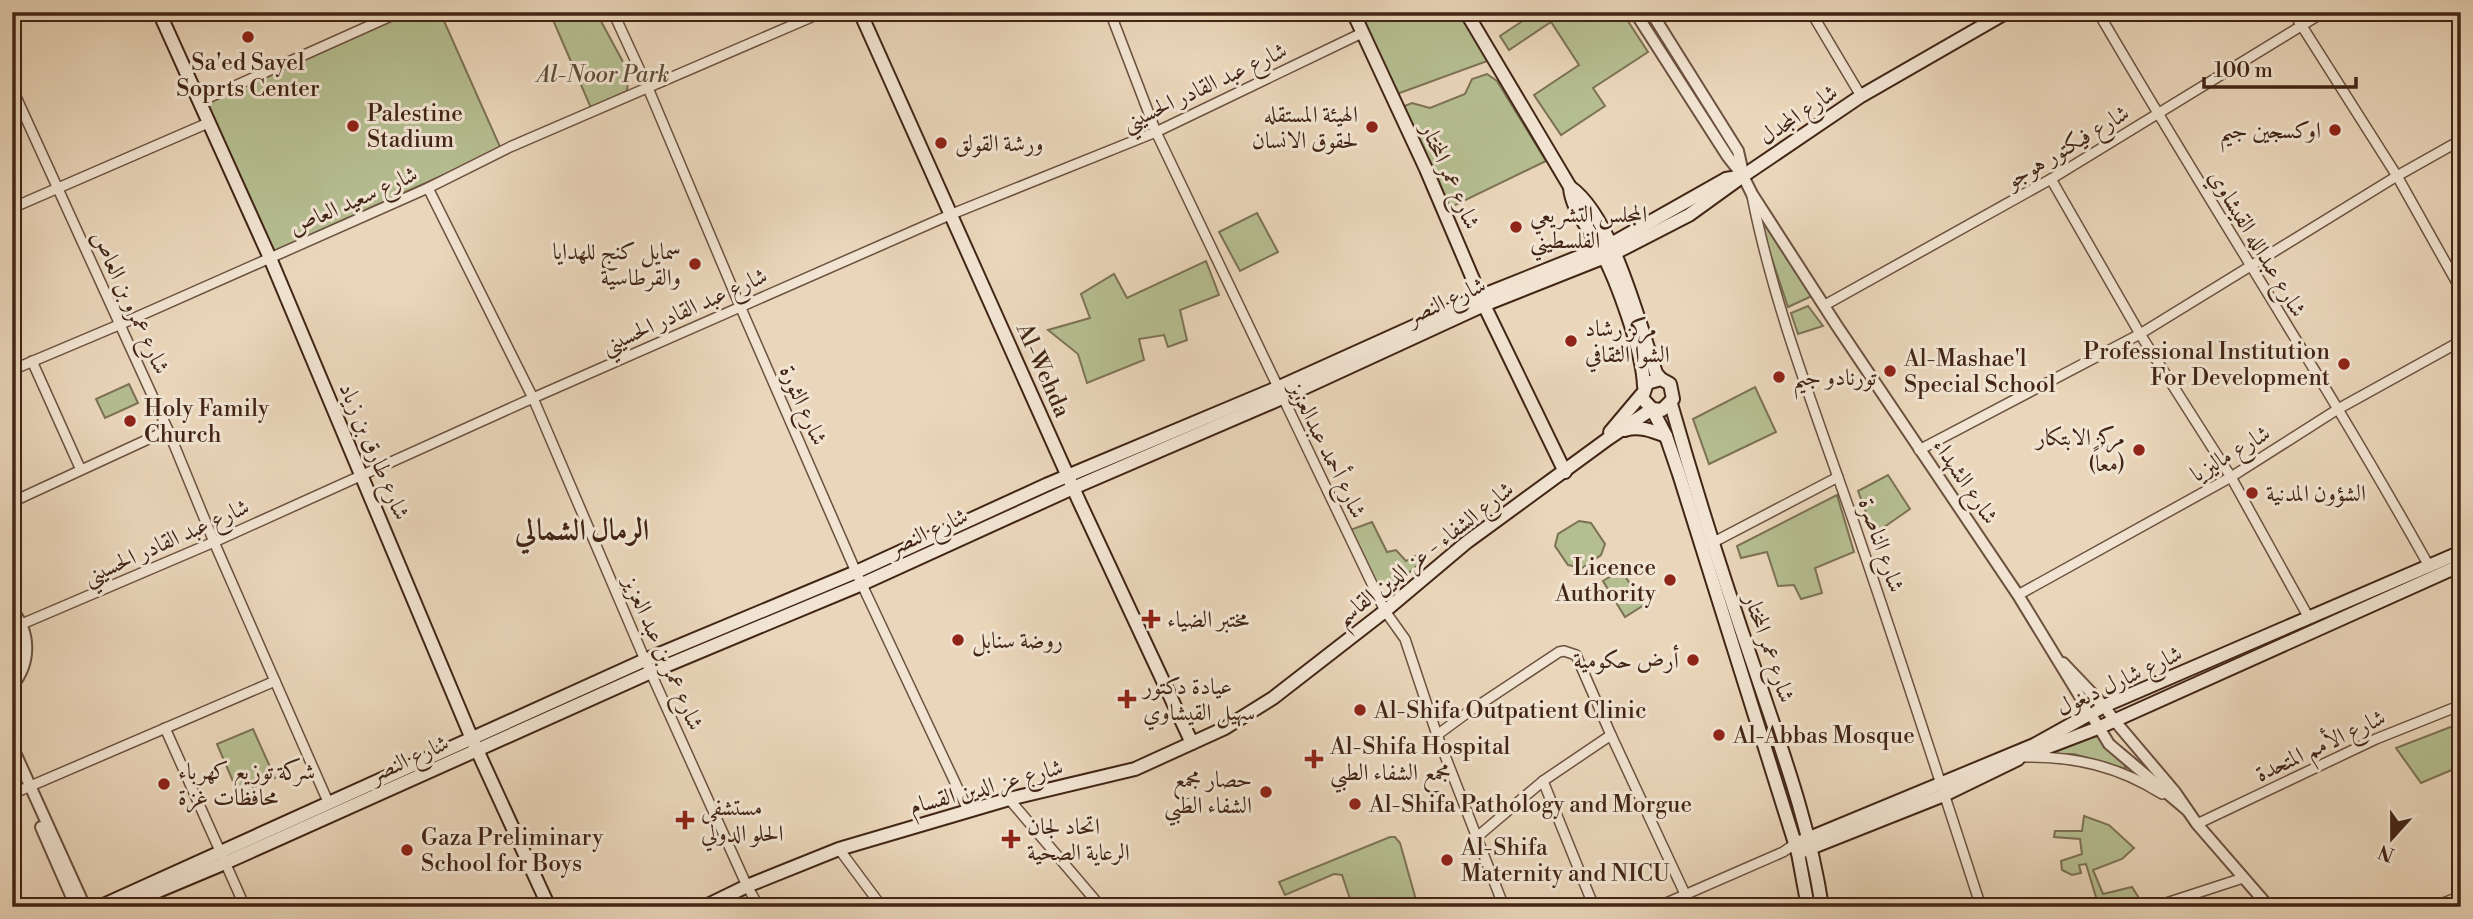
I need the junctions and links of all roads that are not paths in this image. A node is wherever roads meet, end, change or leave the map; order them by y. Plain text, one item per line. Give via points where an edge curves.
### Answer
1 (159, 12) edge
2 (400, 12) edge
3 (613, 12) edge
4 (823, 12) edge
5 (860, 12) edge
6 (1110, 12) edge
7 (1353, 12) edge
8 (1466, 12) edge
9 (1635, 12) edge
10 (1651, 12) edge
11 (1811, 12) edge
12 (2007, 12) edge
13 (2098, 12) edge
14 (2292, 12) edge
15 (2324, 12) edge
16 (2301, 26) junction
17 (1363, 33) junction
18 (12, 88) edge
19 (648, 88) junction
20 (1861, 96) junction
21 (199, 102) junction
22 (2157, 114) junction
23 (208, 123) junction
24 (1156, 132) junction
25 (2461, 140) edge
26 (1743, 176) junction
27 (2397, 176) junction
28 (2051, 179) junction
29 (428, 188) junction
30 (58, 189) junction
31 (1752, 194) junction
32 (12, 208) edge
33 (952, 214) junction
34 (1608, 251) junction
35 (270, 258) junction
36 (2250, 267) junction
37 (2461, 290) edge
38 (1482, 300) junction
39 (1825, 305) junction
40 (740, 306) junction
41 (121, 324) junction
42 (2140, 334) junction
43 (2461, 341) edge
44 (33, 361) junction
45 (12, 370) edge
46 (1661, 379) junction
47 (1643, 390) junction
48 (1279, 393) junction
49 (533, 398) junction
50 (1671, 404) junction
51 (1652, 409) junction
52 (2338, 409) junction
53 (168, 430) junction
54 (1666, 436) junction
55 (1605, 441) junction
56 (1919, 450) junction
57 (80, 468) junction
58 (1565, 471) junction
59 (362, 474) junction
60 (1838, 477) junction
61 (2231, 478) junction
62 (1071, 482) junction
63 (12, 502) edge
64 (214, 542) junction
65 (1707, 546) junction
66 (2461, 552) edge
67 (2461, 565) edge
68 (2429, 566) junction
69 (859, 578) junction
70 (2018, 595) junction
71 (12, 610) edge
72 (1385, 611) junction
73 (2309, 618) junction
74 (22, 624) junction
75 (2057, 659) junction
76 (645, 660) junction
77 (651, 672) junction
78 (275, 681) junction
79 (12, 686) edge
80 (1273, 698) joint
81 (2461, 705) edge
82 (2104, 706) junction
83 (2089, 714) junction
84 (2113, 720) junction
85 (165, 728) junction
86 (2098, 728) junction
87 (1437, 735) junction
88 (1611, 735) junction
89 (1192, 743) junction
90 (475, 745) junction
91 (12, 746) edge
92 (2022, 757) junction
93 (12, 764) edge
94 (1543, 781) junction
95 (27, 788) junction
96 (1941, 789) junction
97 (12, 794) edge
98 (1009, 799) junction
99 (329, 804) junction
100 (968, 810) junction
101 (2187, 810) junction
102 (2197, 824) junction
103 (1476, 836) junction
104 (1803, 846) junction
105 (839, 849) junction
106 (222, 857) junction
107 (2243, 878) junction
108 (747, 887) junction
109 (1685, 894) junction
110 (2461, 896) edge
111 (76, 907) edge
112 (85, 907) edge
113 (99, 907) edge
114 (120, 907) edge
115 (245, 907) edge
116 (549, 907) edge
117 (704, 907) edge
118 (759, 907) edge
119 (882, 907) edge
120 (1101, 907) edge
121 (1504, 907) edge
122 (1594, 907) edge
123 (1657, 907) edge
124 (1808, 907) edge
125 (1822, 907) edge
126 (1981, 907) edge
127 (2154, 907) edge
128 (2269, 907) edge
129 (2433, 907) edge

1 - 21 main road, شارع طارق بن زياد
2 - 21 street
3 - 19 street, شارع الثورة
4 - 19 street, شارع سعيد العاص
5 - 33 main road, Al-Wehda
6 - 24 street, شارع أحمد عبدالعزيز
7 - 17 main road, شارع عمر المختار
8 - 34 main road via 1570,187 1582,195
9 - 26 street
10 - 26 street via 1738,151
11 - 20 street
12 - 20 main road, شارع المجدل
13 - 22 street, شارع عبدالله القيشاوي
14 - 16 street
15 - 16 street, شارع فيكتور هوجو
16 - 22 street, شارع فيكتور هوجو
16 - 27 street
17 - 24 street, شارع عبد القادر الحسيني
17 - 38 main road, شارع عمر المختار
18 - 30 street, شارع عمرو بن العاص
19 - 29 street, شارع سعيد العاص
19 - 40 street, شارع الثورة
20 - 26 main road, شارع المجدل
21 - 23 main road, شارع طارق بن زياد
22 - 28 street, شارع فيكتور هوجو
22 - 36 street, شارع عبدالله القيشاوي
23 - 30 street
23 - 35 main road, شارع طارق بن زياد
24 - 33 street, شارع عبد القادر الحسيني
24 - 48 street, شارع أحمد عبدالعزيز
25 - 27 street
26 - 31 street
26 - 34 main road, شارع المجدل via 1726,178
27 - 36 street
27 - 37 street
28 - 39 street, شارع فيكتور هوجو
28 - 42 street
29 - 35 street, شارع سعيد العاص
29 - 49 street, شارع عمر بن عبد العزيز
30 - 32 street
30 - 41 street, شارع عمرو بن العاص
31 - 39 street
31 - 60 street, شارع الناصرة via 1779,307
33 - 40 street, شارع عبد القادر الحسيني
33 - 62 main road, Al-Wehda
34 - 38 main road, شارع النصر
34 - 46 main road
34 - 47 main road via 1644,372
35 - 41 street, شارع سعيد العاص
35 - 59 main road, شارع طارق بن زياد
36 - 42 street
36 - 52 street, شارع عبدالله القيشاوي
38 - 48 main road, شارع النصر
38 - 58 main road, شارع عمر المختار
39 - 56 street, شارع الشهداء
40 - 49 street, شارع عبد القادر الحسيني
40 - 69 street, شارع الثورة
41 - 44 street, شارع سعيد العاص
41 - 53 street, شارع عمرو بن العاص
42 - 56 street
42 - 61 street
43 - 52 street, شارع ماليزيا
44 - 45 street, شارع سعيد العاص
44 - 57 street
46 - 47 main road via 1651,380
46 - 50 main road via 1673,389
47 - 51 main road via 1644,402
47 - 55 main road
48 - 62 main road, شارع النصر
48 - 72 street, شارع أحمد عبدالعزيز
49 - 59 street, شارع عبد القادر الحسيني
49 - 76 street, شارع عمر بن عبد العزيز
50 - 51 main road via 1662,410
50 - 65 main road, شارع عمر المختار
51 - 54 main road, شارع عمر المختار
51 - 55 main road
52 - 61 street, شارع ماليزيا
52 - 68 street, شارع عبدالله القيشاوي
53 - 57 street
53 - 64 street, شارع عمرو بن العاص
54 - 55 main road via 1630,428
54 - 65 main road, شارع عمر المختار
55 - 58 main road, شارع الشفاء - عز الدين القاسم
56 - 70 street, شارع الشهداء
57 - 63 street
58 - 72 main road, شارع الشفاء - عز الدين القاسم via 1468,542
59 - 64 street, شارع عبد القادر الحسيني
59 - 90 main road, شارع طارق بن زياد
60 - 65 street
60 - 96 street, شارع الناصرة
61 - 70 street, شارع ماليزيا
61 - 73 street
62 - 69 main road, شارع النصر
62 - 89 main road, Al-Wehda
64 - 74 street, شارع عبد القادر الحسيني
64 - 78 street, شارع عمرو بن العاص
65 - 104 main road, شارع عمر المختار via 1762,732
66 - 68 main road, شارع شارل ديغول
67 - 84 main road, شارع شارل ديغول
68 - 73 main road, شارع شارل ديغول
69 - 76 main road, شارع النصر
69 - 77 main road, شارع النصر
69 - 100 street, شارع الثورة
70 - 75 street, شارع الشهداء
71 - 74 street
72 - 80 main road, شارع الشفاء - عز الدين القاسم
72 - 87 street, شارع أحمد عبدالعزيز via 1405,639
73 - 82 main road, شارع شارل ديغول
74 - 79 street via 26,659
75 - 82 street, شارع الشهداء
75 - 83 street, شارع الشهداء
76 - 77 street, شارع عمر بن عبد العزيز
76 - 90 main road, شارع النصر
77 - 90 main road, شارع النصر
77 - 108 street, شارع عمر بن عبد العزيز
78 - 85 street
78 - 99 street, شارع عمرو بن العاص
80 - 89 main road, شارع عز الدين القسام
81 - 102 street, شارع الأمم المتحدة via 2376,739
82 - 83 main road, شارع شارل ديغول
82 - 84 street, شارع الشهداء
83 - 86 street, شارع الشهداء
83 - 96 main road, شارع شارل ديغول
84 - 86 main road, شارع شارل ديغول
84 - 101 street, شارع الشهداء
85 - 95 street
85 - 106 street
86 - 92 main road, شارع شارل ديغول
86 - 101 street, شارع الشهداء via 2109,744
87 - 88 street via 1564,651 1576,655
87 - 103 street, شارع أحمد عبدالعزيز
88 - 94 street
88 - 109 street
89 - 98 main road, شارع عز الدين القسام via 1135,769
90 - 99 main road, شارع النصر
90 - 106 main road, شارع النصر
90 - 116 main road, شارع طارق بن زياد
91 - 95 street
92 - 96 main road, شارع شارل ديغول
92 - 101 street, شارع شارل ديغول via 2090,762 2142,782
93 - 95 street
94 - 103 street
94 - 122 street
95 - 97 street
95 - 111 street
95 - 112 street
96 - 104 main road, شارع شارل ديغول
96 - 126 street, شارع الناصرة
98 - 100 main road, شارع عز الدين القسام
98 - 120 street
99 - 106 main road, شارع النصر
100 - 105 main road, شارع عز الدين القسام
101 - 102 street, شارع الشهداء
102 - 107 street, شارع الشهداء
103 - 121 street, شارع أحمد عبدالعزيز
104 - 109 street
104 - 124 main road, شارع عمر المختار
104 - 125 main road, شارع عمر المختار
105 - 108 main road, شارع عز الدين القسام
105 - 119 street
106 - 113 main road, شارع النصر
106 - 114 main road, شارع النصر
106 - 115 street
107 - 127 street
107 - 128 street, شارع الشهداء
108 - 117 main road, شارع عز الدين القسام
108 - 118 street, شارع عمر بن عبد العزيز
109 - 123 street
110 - 129 street

